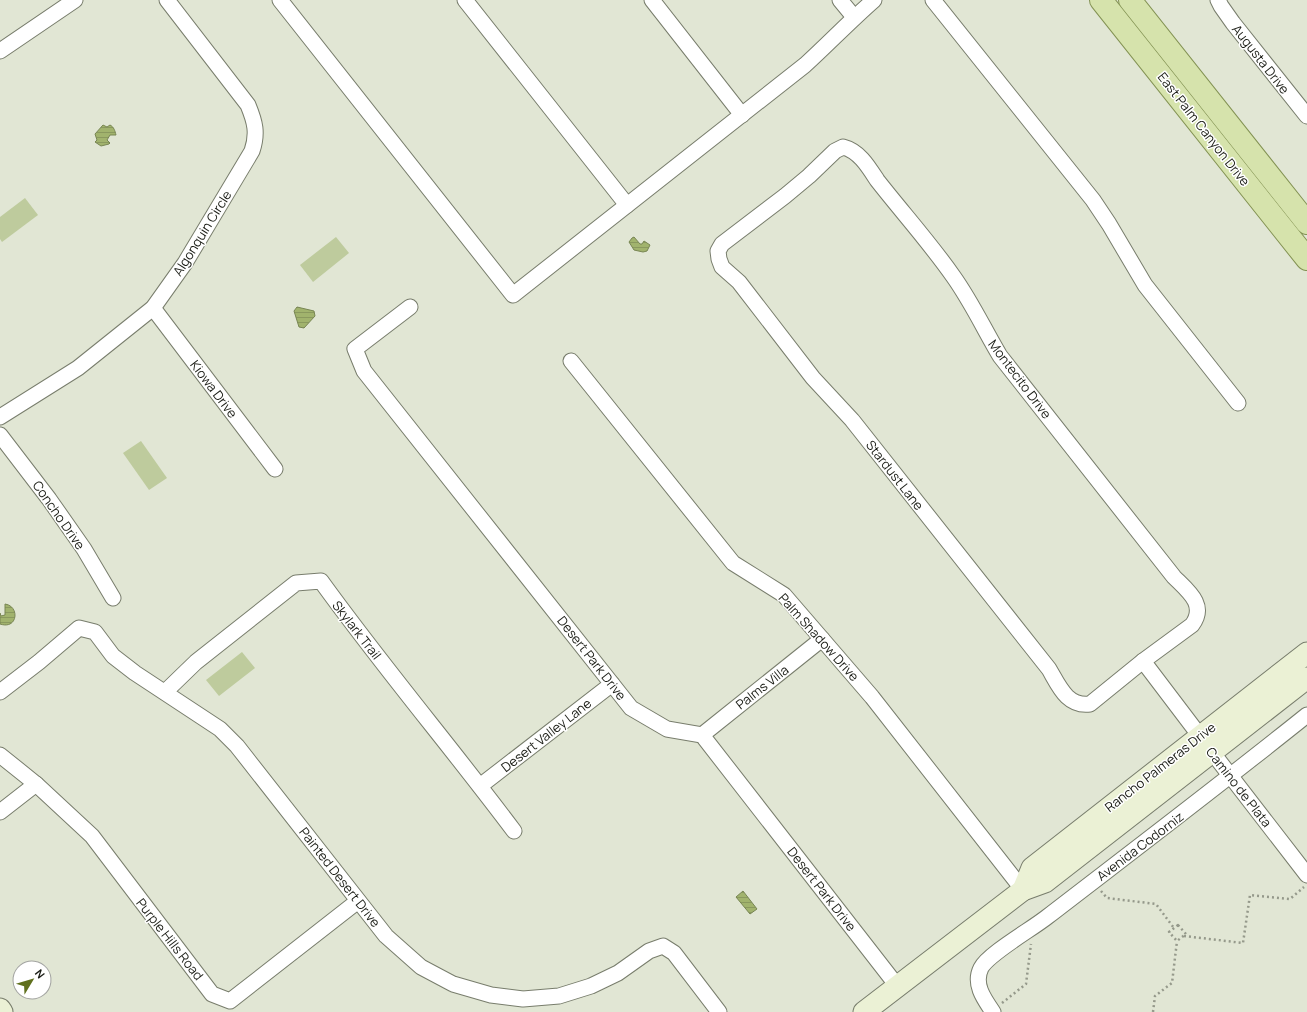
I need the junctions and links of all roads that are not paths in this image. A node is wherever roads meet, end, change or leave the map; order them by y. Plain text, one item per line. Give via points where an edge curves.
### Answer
1 (75, 0) edge
2 (167, 0) edge
3 (280, 0) edge
4 (465, 0) edge
5 (652, 0) edge
6 (840, 0) edge
7 (874, 0) edge
8 (933, 0) edge
9 (1102, 0) edge
10 (1130, 0) edge
11 (1218, 0) edge
12 (854, 17) junction
13 (0, 51) edge
14 (742, 114) junction
15 (1307, 116) edge
16 (785, 196) joint
17 (627, 205) junction
18 (1307, 222) edge
19 (1307, 259) edge
20 (410, 307) dead end
21 (153, 308) junction
22 (571, 361) dead end
23 (1238, 403) dead end
24 (0, 416) edge
25 (0, 435) edge
26 (275, 469) dead end
27 (113, 598) dead end
28 (822, 639) junction
29 (1307, 653) edge
30 (1142, 661) junction
31 (1307, 678) edge
32 (612, 684) junction
33 (0, 692) edge
34 (165, 692) junction
35 (1307, 715) edge
36 (702, 735) junction
37 (1206, 744) junction
38 (0, 755) edge
39 (1231, 776) junction
40 (36, 784) junction
41 (480, 786) junction
42 (0, 812) edge
43 (514, 832) dead end
44 (1307, 875) edge
45 (1023, 890) junction
46 (358, 901) junction
47 (898, 987) junction
48 (0, 1010) edge
49 (992, 1011) edge
50 (2, 1012) edge
51 (719, 1012) edge
52 (864, 1012) edge

1 - 13 street
2 - 21 street, Algonquin Circle via 248,105 256,140 252,151 185,263
3 - 17 street via 513,295
4 - 17 street
5 - 14 street
6 - 12 street
7 - 12 street
8 - 23 street via 1093,200 1145,285
9 - 19 main road, East Palm Canyon Drive
10 - 18 main road, East Palm Canyon Drive
11 - 15 street, Augusta Drive via 1233,23
12 - 14 street via 805,65
14 - 17 street
16 - 30 street, Montecito Drive via 835,151 842,147 850,149 867,164 953,275 1000,356 1194,599 1198,608 1198,618
16 - 30 street, Stardust Lane via 722,244 718,251 722,267 738,282 813,378 852,420 1049,669 1070,700 1079,704 1090,704
20 - 32 street, Desert Park Drive via 355,349 364,371
21 - 24 street, Algonquin Circle via 78,368
21 - 26 street, Kiowa Drive
22 - 28 street, Palm Shadow Drive via 733,563 784,594
25 - 27 street, Concho Drive via 84,549
28 - 36 street, Palms Villa
28 - 45 street, Palm Shadow Drive via 872,697
29 - 37 street, Rancho Palmeras Drive
30 - 37 street, Camino de Plata
31 - 37 street, Rancho Palmeras Drive
32 - 36 street, Desert Park Drive via 632,708 667,729
32 - 41 street, Desert Valley Lane
33 - 34 street, Painted Desert Drive via 79,628 96,632 113,656
34 - 41 street, Skylark Trail via 196,662 296,584 321,581
34 - 46 street, Painted Desert Drive via 220,729 237,746
35 - 39 street, Avenida Codorniz
36 - 47 street, Desert Park Drive
37 - 39 street, Camino de Plata
37 - 45 street, Rancho Palmeras Drive via 1045,882
38 - 40 street, Purple Hills Road
39 - 44 street, Camino de Plata
39 - 49 street, Avenida Codorniz via 1033,928 990,957 980,970 978,985 981,995
40 - 42 street
40 - 46 street, Purple Hills Road via 92,836 212,994 230,1001
41 - 43 street, Skylark Trail
45 - 47 street, Rancho Palmeras Drive
46 - 51 street, Painted Desert Drive via 386,936 421,967 453,984 497,996 523,999 559,996 591,986 618,973 649,951 663,946 674,953
47 - 52 street, Rancho Palmeras Drive
48 - 50 street

